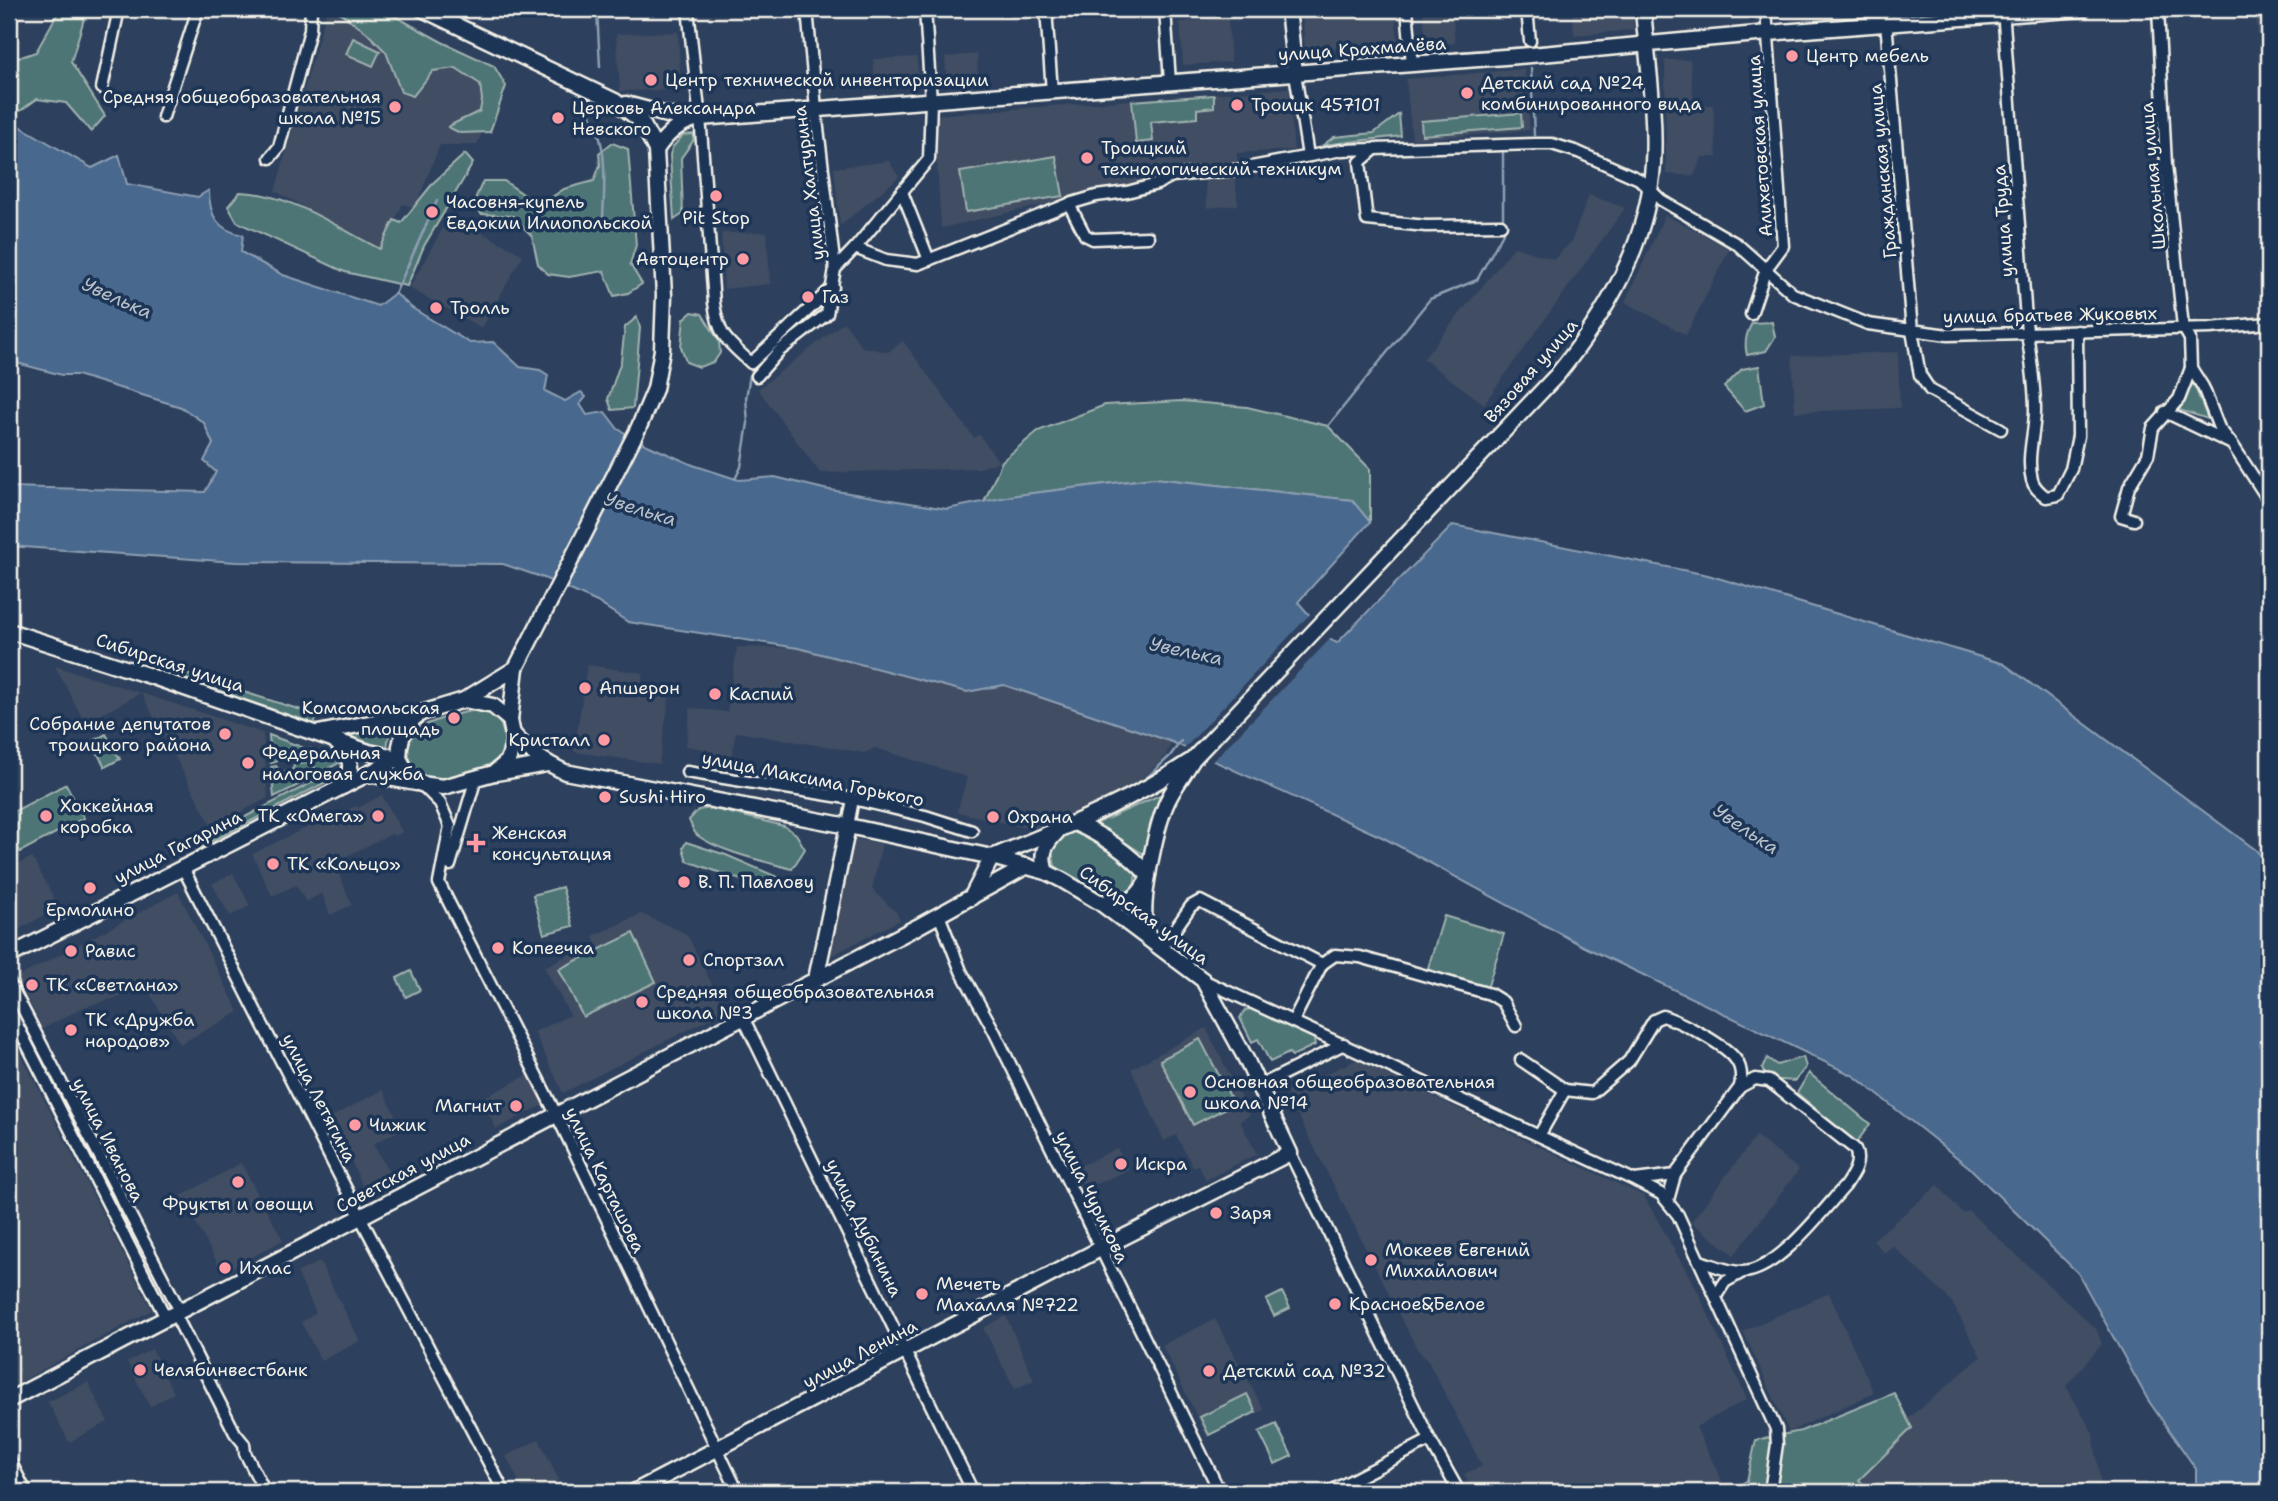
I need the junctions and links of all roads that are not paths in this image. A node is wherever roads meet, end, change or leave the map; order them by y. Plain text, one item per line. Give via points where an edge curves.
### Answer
1 (119, 9) edge
2 (198, 9) edge
3 (311, 9) edge
4 (422, 9) edge
5 (688, 9) edge
6 (807, 9) edge
7 (925, 9) edge
8 (1046, 9) edge
9 (1164, 9) edge
10 (1288, 9) edge
11 (1407, 9) edge
12 (1527, 9) edge
13 (1643, 9) edge
14 (1766, 9) edge
15 (2082, 9) edge
16 (2158, 9) edge
17 (2003, 12) edge
18 (1886, 16) edge
19 (1768, 33) junction
20 (1530, 41) dead end
21 (1646, 45) junction
22 (1412, 64) junction
23 (1295, 73) junction
24 (1170, 82) junction
25 (102, 88) dead end
26 (1052, 92) junction
27 (615, 101) junction
28 (931, 101) junction
29 (816, 110) junction
30 (163, 117) dead end
31 (700, 118) junction
32 (1376, 148) junction
33 (656, 150) junction
34 (1342, 150) junction
35 (1308, 156) junction
36 (270, 158) dead end
37 (1360, 162) junction
38 (1650, 189) junction
39 (902, 192) junction
40 (1069, 204) junction
41 (1501, 225) dead end
42 (1148, 237) dead end
43 (855, 248) junction
44 (929, 260) junction
45 (835, 269) junction
46 (1766, 269) junction
47 (833, 286) junction
48 (1751, 314) dead end
49 (2269, 323) edge
50 (2166, 327) junction
51 (2183, 327) junction
52 (1912, 331) junction
53 (2077, 331) junction
54 (2027, 334) junction
55 (2190, 339) junction
56 (2191, 368) junction
57 (757, 376) dead end
58 (2165, 412) junction
59 (2001, 429) dead end
60 (2232, 444) junction
61 (2269, 501) edge
62 (2134, 520) dead end
63 (9, 631) edge
64 (516, 668) junction
65 (464, 700) junction
66 (421, 713) junction
67 (512, 728) junction
68 (318, 733) junction
69 (332, 739) junction
70 (399, 758) junction
71 (1193, 759) junction
72 (547, 764) junction
73 (687, 772) dead end
74 (495, 773) junction
75 (366, 774) junction
76 (476, 778) junction
77 (421, 785) junction
78 (344, 786) junction
79 (853, 799) junction
80 (1075, 824) junction
81 (848, 826) junction
82 (1060, 829) junction
83 (972, 831) dead end
84 (992, 857) junction
85 (182, 866) junction
86 (1027, 866) junction
87 (1046, 872) junction
88 (1148, 877) junction
89 (441, 886) junction
90 (971, 898) junction
91 (1100, 902) junction
92 (939, 915) junction
93 (1156, 943) junction
94 (9, 956) edge
95 (1322, 964) junction
96 (816, 979) junction
97 (1203, 980) junction
98 (9, 982) edge
99 (9, 1009) edge
100 (743, 1017) junction
101 (1293, 1021) junction
102 (1516, 1026) dead end
103 (1344, 1044) junction
104 (1521, 1060) dead end
105 (1259, 1086) junction
106 (1740, 1087) junction
107 (1565, 1090) junction
108 (555, 1114) junction
109 (1540, 1135) junction
110 (1290, 1153) junction
111 (1675, 1175) junction
112 (1634, 1180) junction
113 (1668, 1200) junction
114 (361, 1217) junction
115 (1100, 1249) junction
116 (1700, 1261) junction
117 (1743, 1272) junction
118 (1716, 1296) junction
119 (174, 1314) junction
120 (906, 1352) junction
121 (9, 1400) edge
122 (1430, 1440) junction
123 (717, 1449) junction
124 (9, 1459) edge
125 (26, 1492) edge
126 (265, 1492) edge
127 (504, 1492) edge
128 (634, 1492) edge
129 (738, 1492) edge
130 (973, 1492) edge
131 (1220, 1492) edge
132 (1329, 1492) edge
133 (1459, 1492) edge
134 (1770, 1492) edge

1 - 25 street
2 - 30 street
3 - 36 street via 310,30 279,147
4 - 27 street
5 - 31 street
6 - 29 street, улица Халтурина
7 - 28 street
8 - 26 street
9 - 24 street
10 - 23 street
11 - 22 street
12 - 20 street
13 - 21 street, Вязовая улица
14 - 19 street, Алихетовская улица
15 - 17 street, улица Крахмалёва
16 - 51 street, Школьная улица via 2166,165
17 - 18 street, улица Крахмалёва
17 - 54 street, улица Труда
18 - 19 street, улица Крахмалёва
18 - 52 street, Гражданская улица
19 - 21 street, улица Крахмалёва
19 - 46 street, Алихетовская улица via 1783,246
21 - 22 street, улица Крахмалёва
21 - 38 street, Вязовая улица via 1653,136
22 - 23 street, улица Крахмалёва
23 - 24 street, улица Крахмалёва
23 - 35 street
24 - 26 street, улица Крахмалёва
26 - 28 street, улица Крахмалёва
27 - 31 street via 671,116
27 - 33 street via 641,121
28 - 29 street, улица Крахмалёва
28 - 39 street via 929,159
29 - 31 street, улица Крахмалёва
29 - 45 street, улица Халтурина
31 - 33 street, улица Крахмалёва via 665,136
31 - 47 street via 717,324 723,337 751,363
32 - 34 street, улица братьев Жуковых
32 - 37 street
32 - 38 street, улица братьев Жуковых via 1552,144 1639,179
33 - 64 street via 664,295 658,376 638,429
34 - 35 street, улица братьев Жуковых
34 - 37 street
35 - 40 street, улица братьев Жуковых via 1172,176 1157,184
37 - 41 street via 1367,220 1426,226
38 - 46 street, улица братьев Жуковых via 1737,244
38 - 71 street, Вязовая улица via 1632,253 1588,336 1539,395
39 - 43 street
39 - 44 street
40 - 42 street via 1085,235 1093,239
40 - 44 street, улица братьев Жуковых
43 - 44 street, улица братьев Жуковых via 886,260 918,264
43 - 45 street
45 - 47 street
46 - 48 street, Алихетовская улица
46 - 52 street, улица братьев Жуковых via 1802,299 1868,324
47 - 57 street via 827,314 779,351
49 - 51 street, улица братьев Жуковых
50 - 51 street, улица братьев Жуковых
50 - 53 street, улица братьев Жуковых
50 - 55 street
51 - 55 street, Школьная улица
52 - 54 street, улица братьев Жуковых
52 - 59 street, Гражданская улица via 1920,374 1930,390
53 - 54 street, улица братьев Жуковых
53 - 54 street, улица Труда via 2078,436 2071,470 2058,495 2046,496 2032,478 2035,412
55 - 56 street, Школьная улица
56 - 58 street, Школьная улица via 2179,399
56 - 60 street, Школьная улица via 2218,428
58 - 60 street
58 - 62 street, Школьная улица via 2153,428 2146,462 2126,495 2121,516
60 - 61 street, Школьная улица
63 - 68 street, Сибирская улица
64 - 65 street
64 - 67 street
65 - 66 street
65 - 67 street via 494,706
66 - 68 street, Сибирская улица
66 - 70 street via 403,734
67 - 72 street, Сибирская улица via 527,750
67 - 74 street via 511,756
68 - 69 street, Сибирская улица
69 - 70 street, Сибирская улица
69 - 78 street via 351,761
70 - 75 street, улица Гагарина
70 - 77 street
71 - 80 street via 1141,793
71 - 88 street via 1165,806
72 - 74 street, Сибирская улица
72 - 81 street, Сибирская улица via 565,772
73 - 79 street, улица Максима Горького
74 - 76 street
75 - 77 street
75 - 78 street, улица Гагарина
76 - 77 street via 443,787
76 - 89 street
77 - 89 street via 440,803 450,826
78 - 85 street, улица Гагарина
79 - 81 street
79 - 83 street, улица Максима Горького
80 - 82 street
80 - 88 street via 1097,832 1133,858
81 - 84 street, Сибирская улица
81 - 96 street
82 - 84 street
82 - 87 street via 1045,846
84 - 86 street, Сибирская улица
84 - 90 street
85 - 94 street, улица Гагарина
85 - 114 street, улица Летягина
86 - 87 street, Сибирская улица
86 - 90 street, Советская улица
87 - 91 street, Сибирская улица
88 - 91 street via 1142,891 1129,901
88 - 93 street via 1145,923
89 - 108 street, улица Карташова
90 - 92 street, Советская улица
91 - 93 street, Сибирская улица
92 - 96 street, Советская улица
92 - 115 street, улица Чурикова via 961,971
93 - 95 street via 1200,901
93 - 97 street, Сибирская улица
95 - 101 street
95 - 102 street via 1335,955 1360,957 1490,994 1503,1003
96 - 100 street, Советская улица
97 - 101 street
97 - 105 street, Сибирская улица
98 - 119 street, улица Иванова
99 - 119 street, улица Иванова
100 - 108 street, Советская улица
100 - 120 street, улица Дубинина
101 - 103 street
103 - 105 street
103 - 109 street
104 - 107 street
105 - 110 street, Сибирская улица
106 - 107 street via 1739,1066 1728,1051 1663,1016 1654,1020 1632,1057 1600,1088 1592,1093
106 - 111 street
106 - 117 street via 1755,1079 1769,1081 1851,1143 1858,1160 1853,1175 1828,1205 1776,1258
107 - 109 street
108 - 114 street, Советская улица
108 - 123 street, улица Карташова
109 - 112 street
110 - 115 street, улица Ленина
110 - 122 street, Сибирская улица
111 - 112 street
111 - 113 street
112 - 113 street
113 - 116 street
114 - 119 street, Советская улица
114 - 127 street, улица Летягина
115 - 120 street, улица Ленина
115 - 131 street, улица Чурикова
116 - 117 street
116 - 118 street
117 - 118 street via 1725,1282
118 - 134 street via 1776,1429
119 - 121 street, Советская улица
119 - 126 street, улица Иванова
120 - 123 street, улица Ленина
120 - 130 street, улица Дубинина
122 - 132 street
122 - 133 street, Сибирская улица
123 - 128 street, улица Ленина
123 - 129 street, улица Карташова
124 - 125 street

